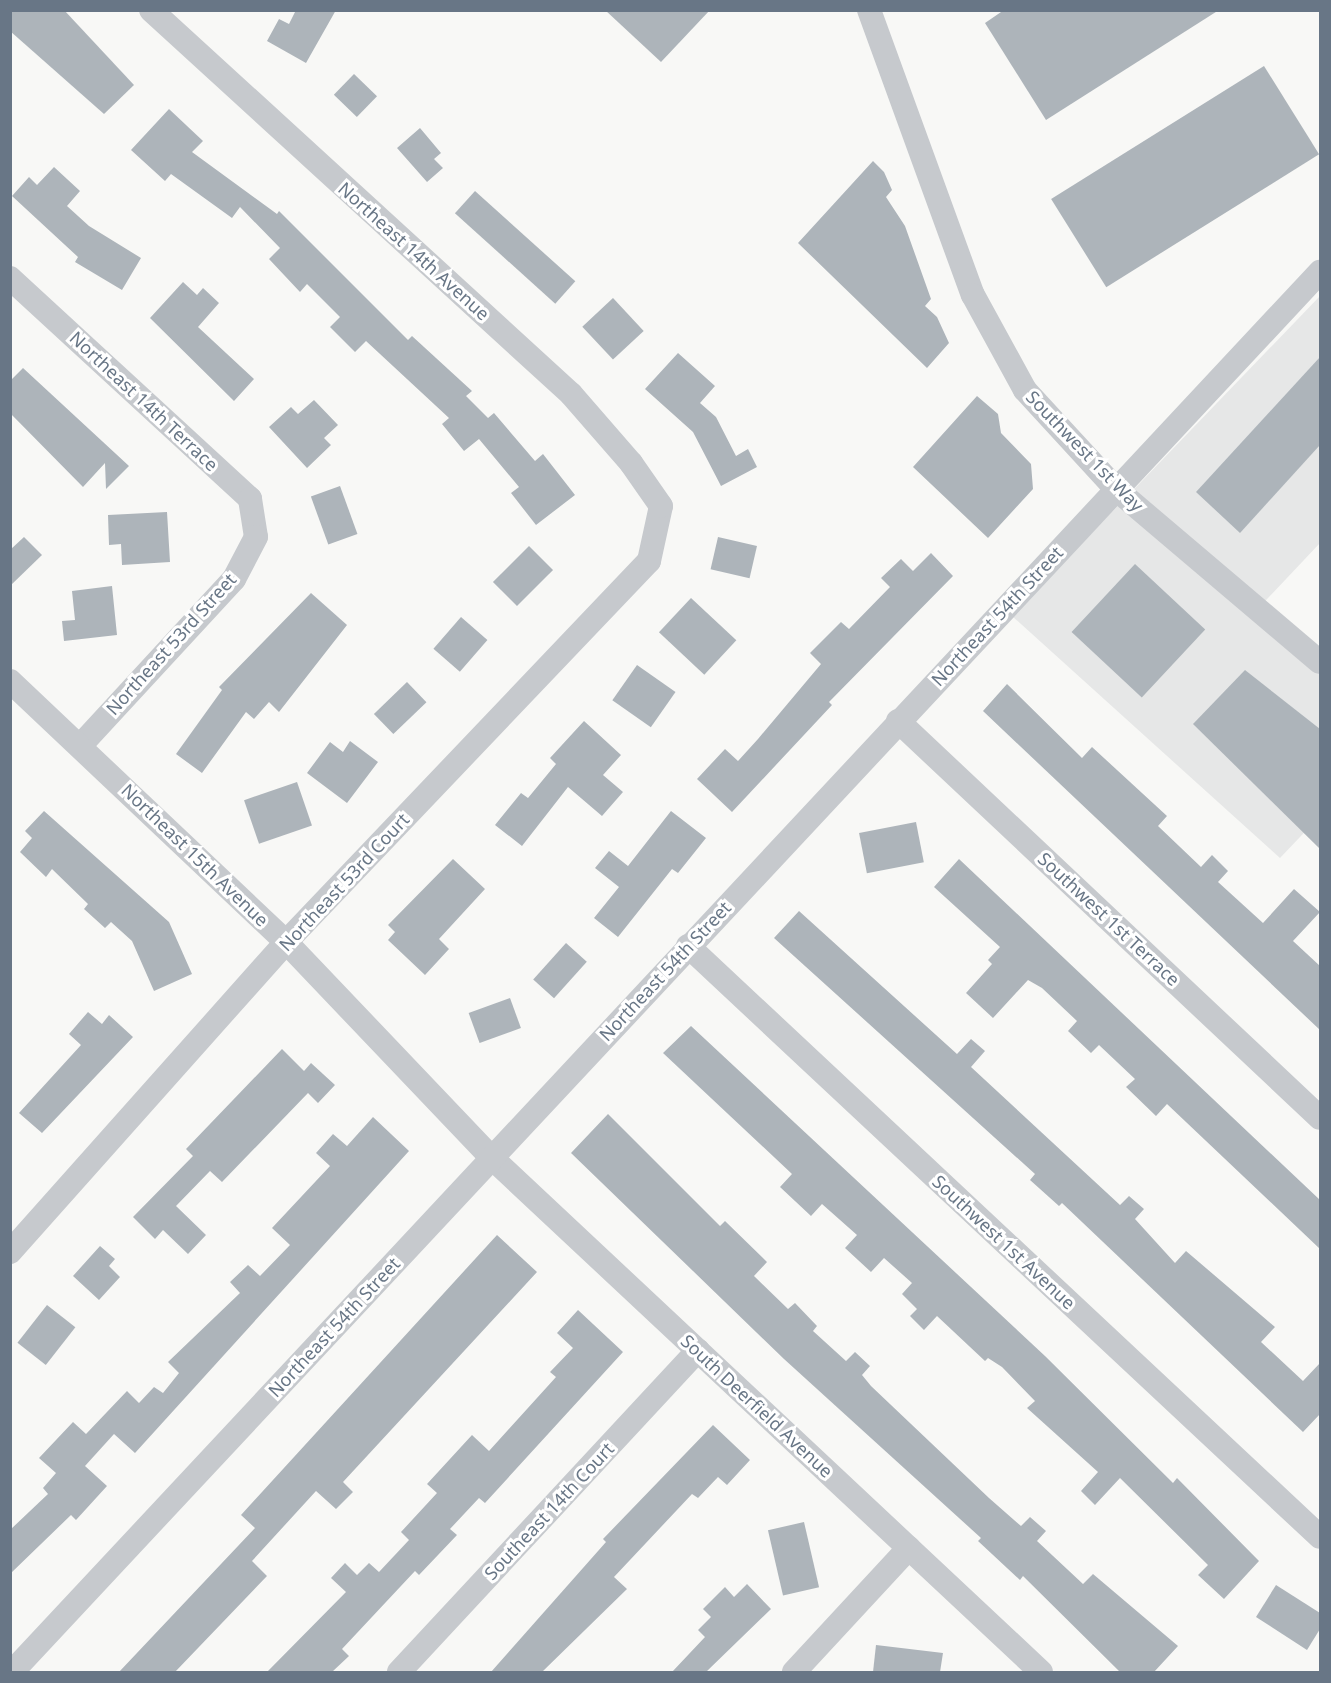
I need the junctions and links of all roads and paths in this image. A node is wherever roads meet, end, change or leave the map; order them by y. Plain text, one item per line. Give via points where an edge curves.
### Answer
1 (151, 10) edge
2 (869, 10) edge
3 (1320, 272) edge
4 (10, 278) edge
5 (1117, 490) junction
6 (661, 506) joint
7 (256, 537) joint
8 (1320, 662) edge
9 (10, 681) edge
10 (898, 720) junction
11 (80, 746) junction
12 (286, 942) junction
13 (688, 946) junction
14 (1320, 1118) edge
15 (473, 1139) joint
16 (492, 1158) junction
17 (10, 1252) edge
18 (698, 1350) junction
19 (1320, 1537) edge
20 (909, 1548) junction
21 (12, 1672) edge
22 (399, 1672) edge
23 (794, 1672) edge
24 (1041, 1672) edge

1 - 6 street, Northeast 14th Avenue via 571,394 631,463
2 - 5 street, Southwest 1st Way via 947,229 999,349 1025,390
3 - 5 street, Northeast 54th Street
4 - 7 street, Northeast 14th Terrace via 250,499
5 - 8 street, Southwest 1st Way
5 - 10 street, Northeast 54th Street
6 - 12 street, Northeast 53rd Court via 649,561
7 - 11 street, Northeast 53rd Street via 234,579
9 - 11 street, Northeast 15th Avenue
10 - 13 street, Northeast 54th Street
10 - 14 street, Southwest 1st Terrace
11 - 12 street, Northeast 15th Avenue
12 - 15 street, Northeast 15th Avenue
12 - 17 street, Northeast 53rd Court
13 - 16 street, Northeast 54th Street
13 - 19 street, Southwest 1st Avenue
15 - 16 street, South Deerfield Avenue
16 - 18 street, South Deerfield Avenue
16 - 21 street, Northeast 54th Street
18 - 20 street, South Deerfield Avenue
18 - 22 street, Southeast 14th Court
20 - 23 street
20 - 24 street, South Deerfield Avenue

